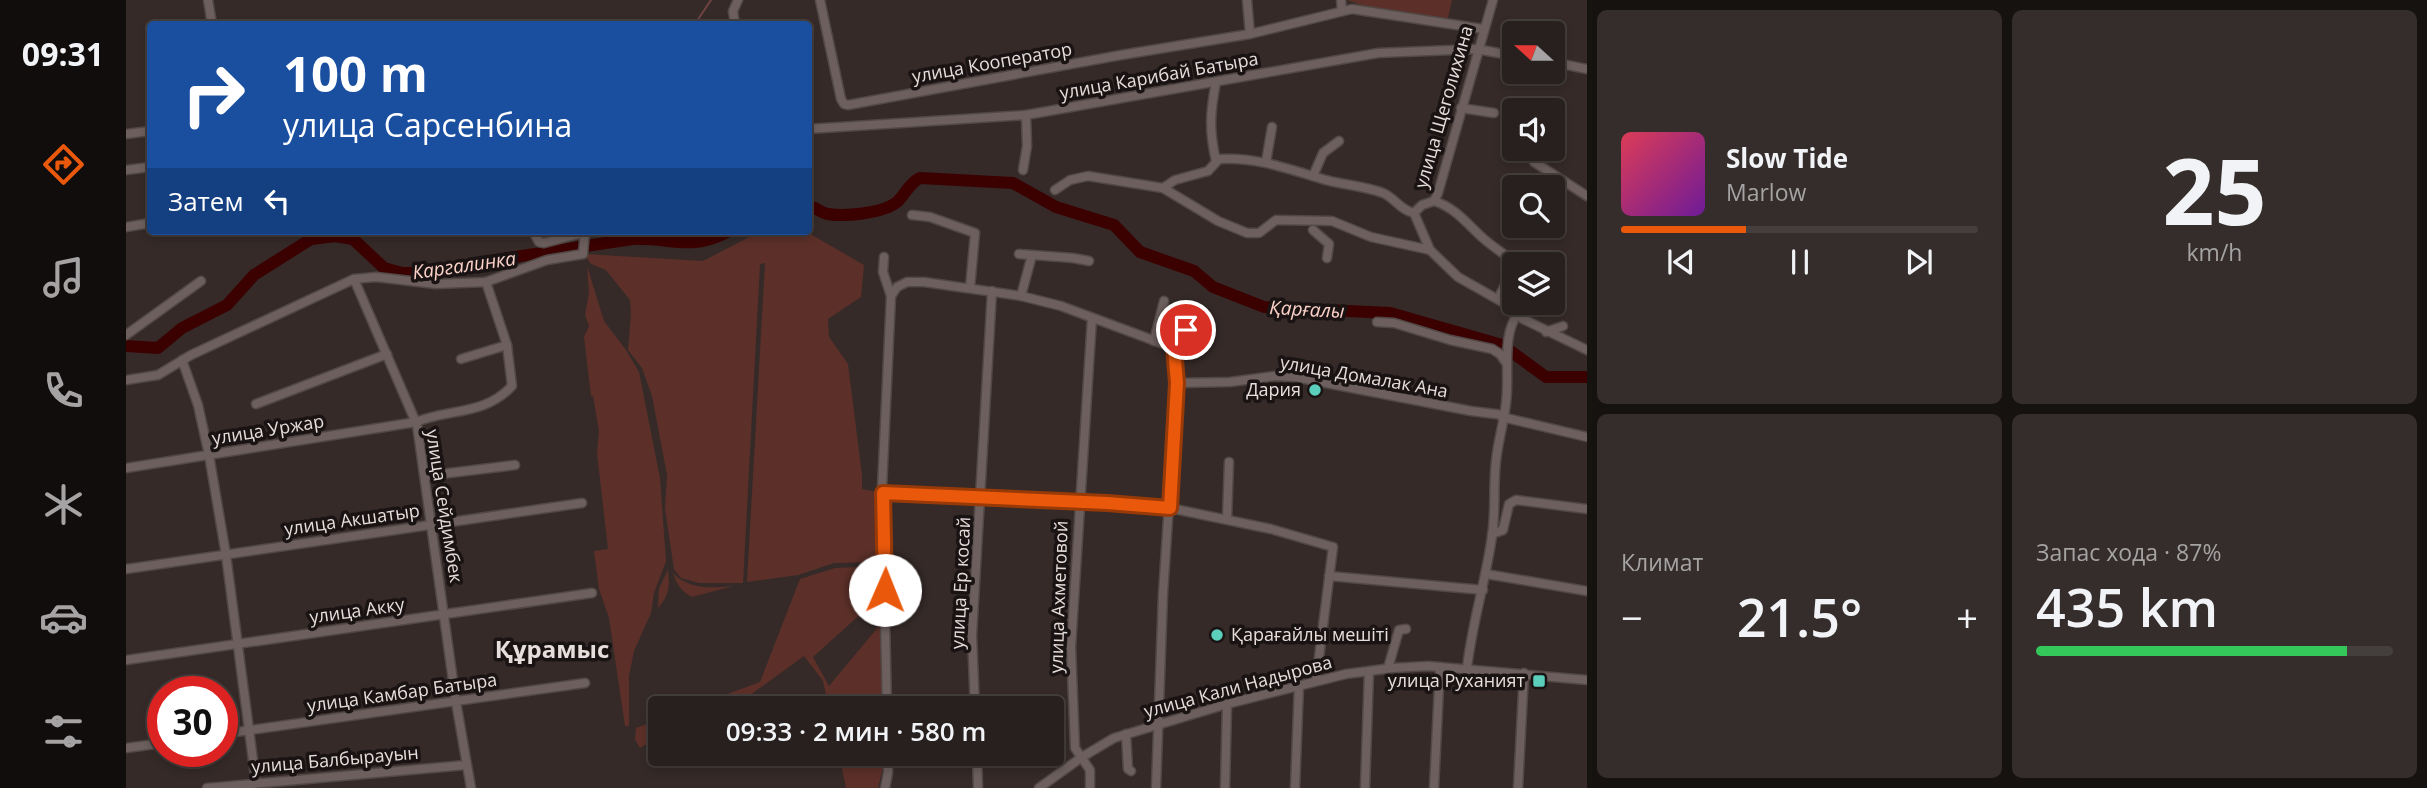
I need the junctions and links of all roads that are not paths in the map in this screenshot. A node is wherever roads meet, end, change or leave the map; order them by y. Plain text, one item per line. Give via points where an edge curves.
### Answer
1 (208, 0) edge
2 (738, 0) edge
3 (820, 0) edge
4 (1247, 0) edge
5 (1340, 0) edge
6 (1493, 0) edge
7 (1342, 11) junction
8 (212, 21) edge
9 (735, 21) edge
10 (1483, 29) junction
11 (1250, 34) junction
12 (1477, 49) junction
13 (1502, 54) edge
14 (1565, 65) edge
15 (1587, 69) edge
16 (1216, 82) junction
17 (1461, 108) junction
18 (1494, 113) dead end
19 (1026, 115) junction
20 (1272, 127) dead end
21 (812, 130) edge
22 (147, 131) edge
23 (126, 134) edge
24 (1339, 141) dead end
25 (1216, 161) junction
26 (1266, 162) junction
27 (1534, 162) dead end
28 (147, 167) edge
29 (126, 170) edge
30 (1023, 170) dead end
31 (1313, 176) junction
32 (1163, 188) junction
33 (1055, 190) dead end
34 (1587, 196) edge
35 (1434, 201) junction
36 (1414, 213) junction
37 (912, 215) dead end
38 (147, 224) edge
39 (126, 227) edge
40 (1313, 228) junction
41 (535, 235) edge
42 (585, 238) edge
43 (1430, 250) junction
44 (1502, 252) edge
45 (1019, 254) dead end
46 (1032, 255) junction
47 (884, 257) dead end
48 (1328, 258) dead end
49 (1089, 261) dead end
50 (354, 279) junction
51 (201, 281) dead end
52 (486, 282) junction
53 (970, 288) junction
54 (992, 291) junction
55 (1502, 291) edge
56 (891, 296) junction
57 (1021, 296) junction
58 (1498, 299) junction
59 (1164, 301) dead end
60 (1521, 317) junction
61 (1092, 318) junction
62 (1377, 321) dead end
63 (1563, 326) dead end
64 (1186, 330) dead end
65 (1546, 332) junction
66 (126, 335) edge
67 (1154, 341) junction
68 (507, 345) junction
69 (1174, 348) junction
70 (1587, 350) edge
71 (387, 354) junction
72 (461, 359) dead end
73 (182, 360) junction
74 (1508, 367) junction
75 (1176, 378) junction
76 (126, 380) edge
77 (257, 404) dead end
78 (1503, 416) junction
79 (416, 422) junction
80 (1587, 437) edge
81 (209, 455) junction
82 (1228, 462) dead end
83 (515, 465) dead end
84 (126, 468) edge
85 (425, 476) junction
86 (883, 493) junction
87 (981, 496) junction
88 (1079, 502) junction
89 (582, 503) dead end
90 (1170, 508) junction
91 (1587, 509) edge
92 (1227, 519) junction
93 (432, 525) junction
94 (1492, 534) junction
95 (226, 555) junction
96 (126, 569) edge
97 (1486, 574) junction
98 (1329, 576) junction
99 (1483, 590) junction
100 (1587, 591) edge
101 (592, 593) dead end
102 (444, 614) junction
103 (1406, 629) dead end
104 (239, 644) junction
105 (126, 660) edge
106 (1440, 667) junction
107 (1388, 668) junction
108 (1467, 668) junction
109 (1369, 671) junction
110 (1524, 673) junction
111 (1587, 680) edge
112 (1316, 681) junction
113 (585, 683) dead end
114 (1299, 685) junction
115 (887, 696) edge
116 (974, 696) edge
117 (456, 702) junction
118 (1227, 704) junction
119 (1158, 723) junction
120 (248, 731) junction
121 (238, 732) edge
122 (1126, 734) junction
123 (147, 745) edge
124 (126, 748) edge
125 (1082, 757) junction
126 (466, 765) junction
127 (888, 766) edge
128 (977, 766) edge
129 (1131, 771) dead end
130 (256, 782) junction
131 (207, 788) edge
132 (471, 788) edge
133 (885, 788) edge
134 (978, 788) edge
135 (1040, 788) edge
136 (1090, 788) edge
137 (1156, 788) edge
138 (1225, 788) edge
139 (1295, 788) edge
140 (1364, 788) edge
141 (1434, 788) edge
142 (1518, 788) edge

1 - 8 street
2 - 9 street
3 - 11 street, улица Кооператор via 842,99 848,105
4 - 11 street
5 - 7 street
6 - 10 street, улица Щеголихина
7 - 10 street, улица Кооператор
7 - 11 street, улица Кооператор
10 - 12 street, улица Щеголихина
12 - 13 street, улица Карибай Батыра
12 - 16 street, улица Карибай Батыра via 1378,53
12 - 17 street, улица Щеголихина
14 - 15 street
16 - 19 street, улица Карибай Батыра
16 - 25 street via 1210,138
17 - 18 street
17 - 35 street, улица Щеголихина
19 - 21 street, улица Карибай Батыра
19 - 30 street
20 - 26 street
22 - 23 street
24 - 31 street via 1323,153
25 - 26 street
25 - 32 street via 1208,171
26 - 31 street
27 - 34 street
28 - 29 street
31 - 36 street via 1385,194
32 - 33 street via 1088,176
32 - 40 street via 1247,233 1259,233 1276,220
35 - 36 street, улица Щеголихина
35 - 44 street via 1466,219
36 - 43 street
37 - 53 street via 975,233
38 - 39 street
40 - 43 street via 1332,221 1371,237
40 - 48 street via 1329,244
41 - 42 street via 544,243
42 - 52 street via 583,254 547,260
43 - 58 street via 1458,277
45 - 46 street
46 - 49 street
46 - 57 street
47 - 56 street via 883,272
50 - 52 street
50 - 71 street, улица Сейдимбек
50 - 73 street
51 - 66 street
52 - 68 street, улица Уржар
53 - 54 street
53 - 56 street via 907,282
54 - 57 street
54 - 87 street, улица Ер косай
55 - 58 street
56 - 86 street
57 - 61 street
58 - 60 street
59 - 67 street
60 - 65 street
60 - 74 street via 1511,323
61 - 67 street
61 - 88 street, улица Ахметовой
62 - 74 street via 1492,349
63 - 65 street
64 - 69 street
65 - 70 street
67 - 69 street
68 - 72 street
68 - 79 street, улица Уржар via 512,386 501,398
69 - 75 street
71 - 77 street
71 - 79 street, улица Сейдимбек
73 - 76 street via 158,374
73 - 81 street
74 - 78 street
75 - 78 street, улица Домалак Ана via 1230,382 1296,377
75 - 90 street
78 - 80 street, улица Домалак Ана
78 - 94 street
79 - 81 street, улица Уржар
79 - 85 street, улица Сейдимбек
81 - 84 street, улица Уржар
81 - 95 street
82 - 92 street
83 - 85 street
85 - 93 street, улица Сейдимбек
86 - 87 street
86 - 115 street
87 - 88 street
87 - 116 street, улица Ер косай via 972,635
88 - 90 street
88 - 125 street, улица Ахметовой via 1071,647 1075,748
89 - 93 street, улица Акшатыр
90 - 92 street
90 - 119 street
91 - 94 street via 1516,500 1509,504 1503,530
92 - 98 street via 1333,547
93 - 95 street, улица Акшатыр
93 - 102 street, улица Сейдимбек
94 - 97 street
95 - 96 street, улица Акшатыр
95 - 104 street
97 - 99 street
97 - 100 street
98 - 99 street
98 - 112 street
99 - 108 street
101 - 102 street, улица Акку
102 - 104 street, улица Акку
102 - 117 street, улица Сейдимбек
103 - 107 street via 1399,630
104 - 105 street, улица Акку
104 - 120 street
106 - 107 street, улица Кали Надырова
106 - 108 street, улица Кали Надырова
106 - 141 street
107 - 109 street, улица Кали Надырова
108 - 110 street, улица Кали Надырова
109 - 112 street, улица Кали Надырова
109 - 140 street
110 - 111 street, улица Кали Надырова
110 - 142 street
112 - 114 street, улица Кали Надырова
113 - 117 street, улица Камбар Батыра
114 - 118 street, улица Кали Надырова
114 - 139 street
117 - 120 street, улица Камбар Батыра
117 - 126 street, улица Сейдимбек
118 - 119 street, улица Кали Надырова
118 - 138 street
119 - 122 street, улица Кали Надырова
119 - 137 street
120 - 121 street, улица Камбар Батыра
120 - 130 street
122 - 125 street, улица Кали Надырова
122 - 129 street
123 - 124 street
125 - 135 street, улица Кали Надырова
125 - 136 street, улица Ахметовой via 1090,771
126 - 130 street, улица Балбырауын
126 - 132 street, улица Сейдимбек
127 - 133 street
128 - 134 street
130 - 131 street, улица Балбырауын

